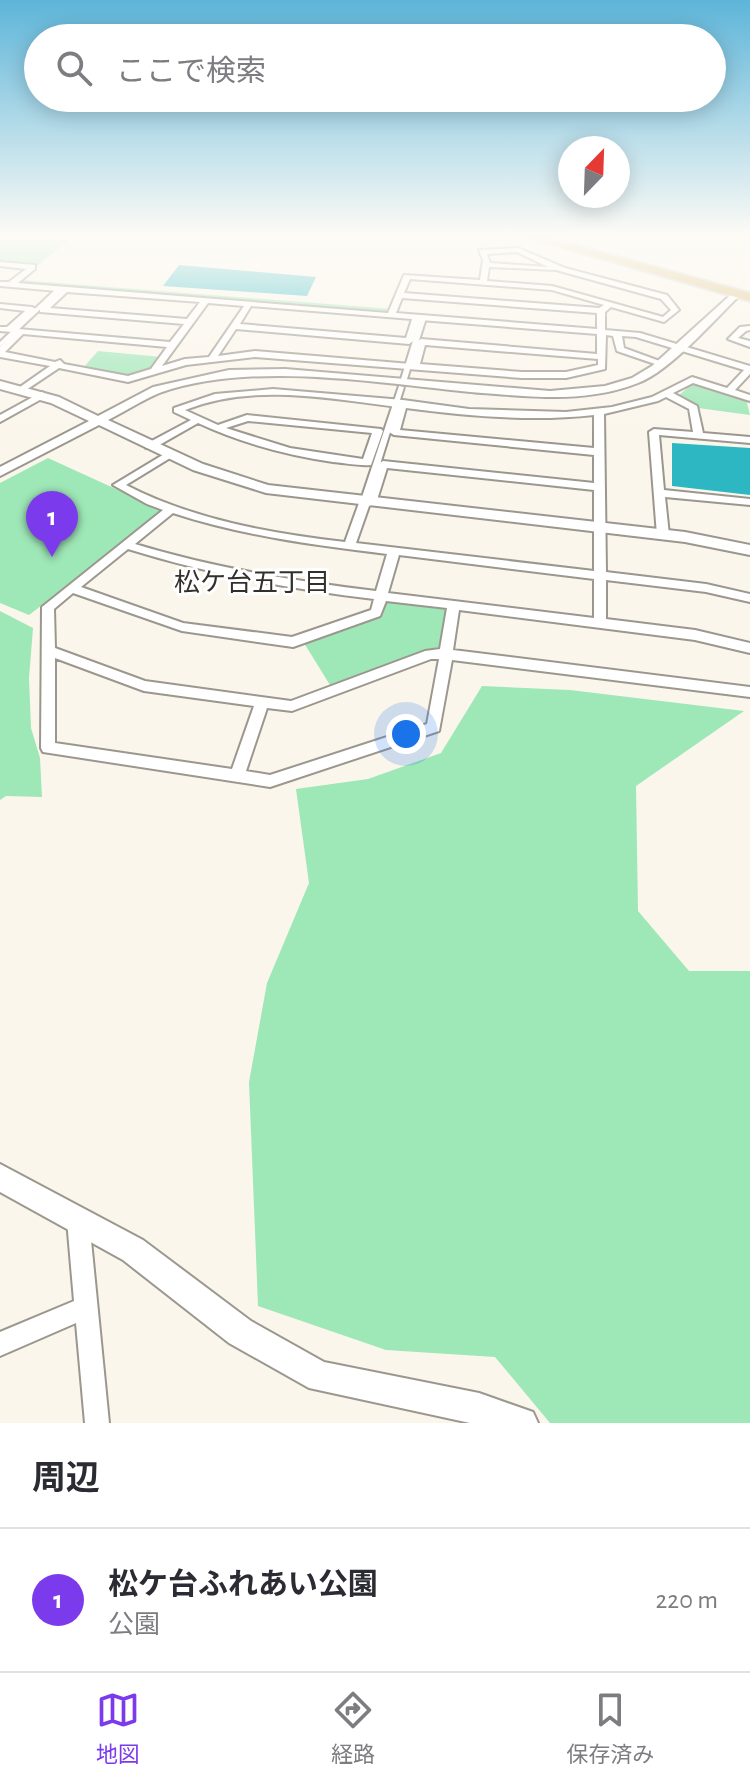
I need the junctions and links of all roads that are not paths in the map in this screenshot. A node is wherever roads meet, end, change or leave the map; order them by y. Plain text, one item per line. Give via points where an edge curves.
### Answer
1 (47, 302) edge
2 (50, 302) edge
3 (204, 302) edge
4 (232, 302) edge
5 (396, 302) edge
6 (493, 302) edge
7 (602, 302) edge
8 (669, 302) edge
9 (726, 302) edge
10 (249, 304) junction
11 (611, 305) junction
12 (0, 306) edge
13 (601, 311) junction
14 (391, 315) junction
15 (420, 318) junction
16 (189, 322) junction
17 (234, 326) junction
18 (750, 328) edge
19 (0, 329) edge
20 (602, 332) junction
21 (617, 334) junction
22 (750, 344) edge
23 (0, 345) edge
24 (172, 345) junction
25 (678, 347) junction
26 (0, 353) edge
27 (213, 357) junction
28 (602, 357) junction
29 (60, 363) junction
30 (661, 363) junction
31 (411, 365) junction
32 (155, 369) junction
33 (750, 369) edge
34 (0, 385) edge
35 (23, 389) junction
36 (729, 391) junction
37 (42, 395) junction
38 (669, 395) junction
39 (750, 398) edge
40 (399, 403) junction
41 (599, 414) junction
42 (0, 419) edge
43 (98, 420) junction
44 (197, 420) junction
45 (217, 428) junction
46 (698, 435) junction
47 (750, 440) edge
48 (150, 446) junction
49 (599, 452) junction
50 (170, 455) junction
51 (0, 472) edge
52 (599, 487) junction
53 (658, 493) junction
54 (750, 502) edge
55 (368, 503) junction
56 (171, 509) junction
57 (599, 528) junction
58 (663, 535) junction
59 (126, 545) junction
60 (349, 545) junction
61 (750, 550) edge
62 (394, 551) junction
63 (600, 574) junction
64 (71, 588) junction
65 (382, 596) junction
66 (750, 598) edge
67 (454, 605) junction
68 (600, 623) junction
69 (750, 648) edge
70 (48, 651) junction
71 (444, 654) junction
72 (750, 692) edge
73 (262, 703) junction
74 (237, 776) junction
75 (0, 1177) edge
76 (78, 1220) junction
77 (84, 1308) junction
78 (0, 1344) edge
79 (97, 1423) edge
80 (522, 1423) edge

1 - 23 street
2 - 16 street via 43,310
3 - 16 street
4 - 10 street
5 - 14 street
6 - 13 street
7 - 11 street
8 - 11 street via 675,310 664,320
9 - 25 street
10 - 14 street
10 - 17 street
11 - 13 street
12 - 19 street via 32,309 9,330
13 - 20 street
14 - 15 street
15 - 17 street via 409,341
15 - 20 street
15 - 31 street
16 - 24 street
17 - 27 street
18 - 22 street via 732,339
20 - 21 street
20 - 28 street
21 - 25 street
21 - 30 street via 620,349
24 - 26 street via 21,331
24 - 32 street
25 - 30 street
25 - 33 street
26 - 29 street
27 - 31 street via 276,354
27 - 32 street
28 - 31 street via 602,367 542,376
28 - 31 street via 421,342
29 - 32 street via 102,377 128,379
29 - 35 street
30 - 43 street via 623,385 550,395 285,372 229,373 157,390
31 - 40 street
33 - 36 street
34 - 35 street
35 - 37 street
36 - 38 street via 692,380
36 - 39 street
37 - 42 street
37 - 43 street
38 - 41 street
38 - 46 street via 694,408
40 - 41 street via 544,416
40 - 44 street via 244,391 177,410
40 - 49 street via 394,432
40 - 55 street
41 - 49 street
43 - 48 street
43 - 51 street
44 - 45 street
44 - 48 street
45 - 45 street via 247,418 378,431 367,463 291,453
46 - 47 street
46 - 53 street via 654,432
48 - 50 street
49 - 52 street
50 - 55 street via 266,489
50 - 56 street via 118,485
52 - 55 street via 383,464
52 - 57 street
53 - 54 street
53 - 58 street
55 - 57 street
55 - 60 street
56 - 59 street
56 - 60 street via 247,531
57 - 58 street
57 - 63 street
58 - 61 street
59 - 64 street
59 - 65 street via 217,572
60 - 62 street
62 - 63 street
62 - 65 street
63 - 66 street
63 - 68 street
64 - 65 street via 182,627 293,642 376,613
64 - 70 street via 48,607
65 - 67 street
67 - 68 street
67 - 71 street
68 - 69 street
70 - 73 street via 144,686
70 - 74 street via 48,748
71 - 72 street
71 - 73 street via 430,654 292,706
71 - 74 street via 434,727 270,781
73 - 74 street
75 - 76 street
76 - 77 street
76 - 80 street via 175,1279 240,1332 320,1377 479,1409
77 - 78 street
77 - 79 street

